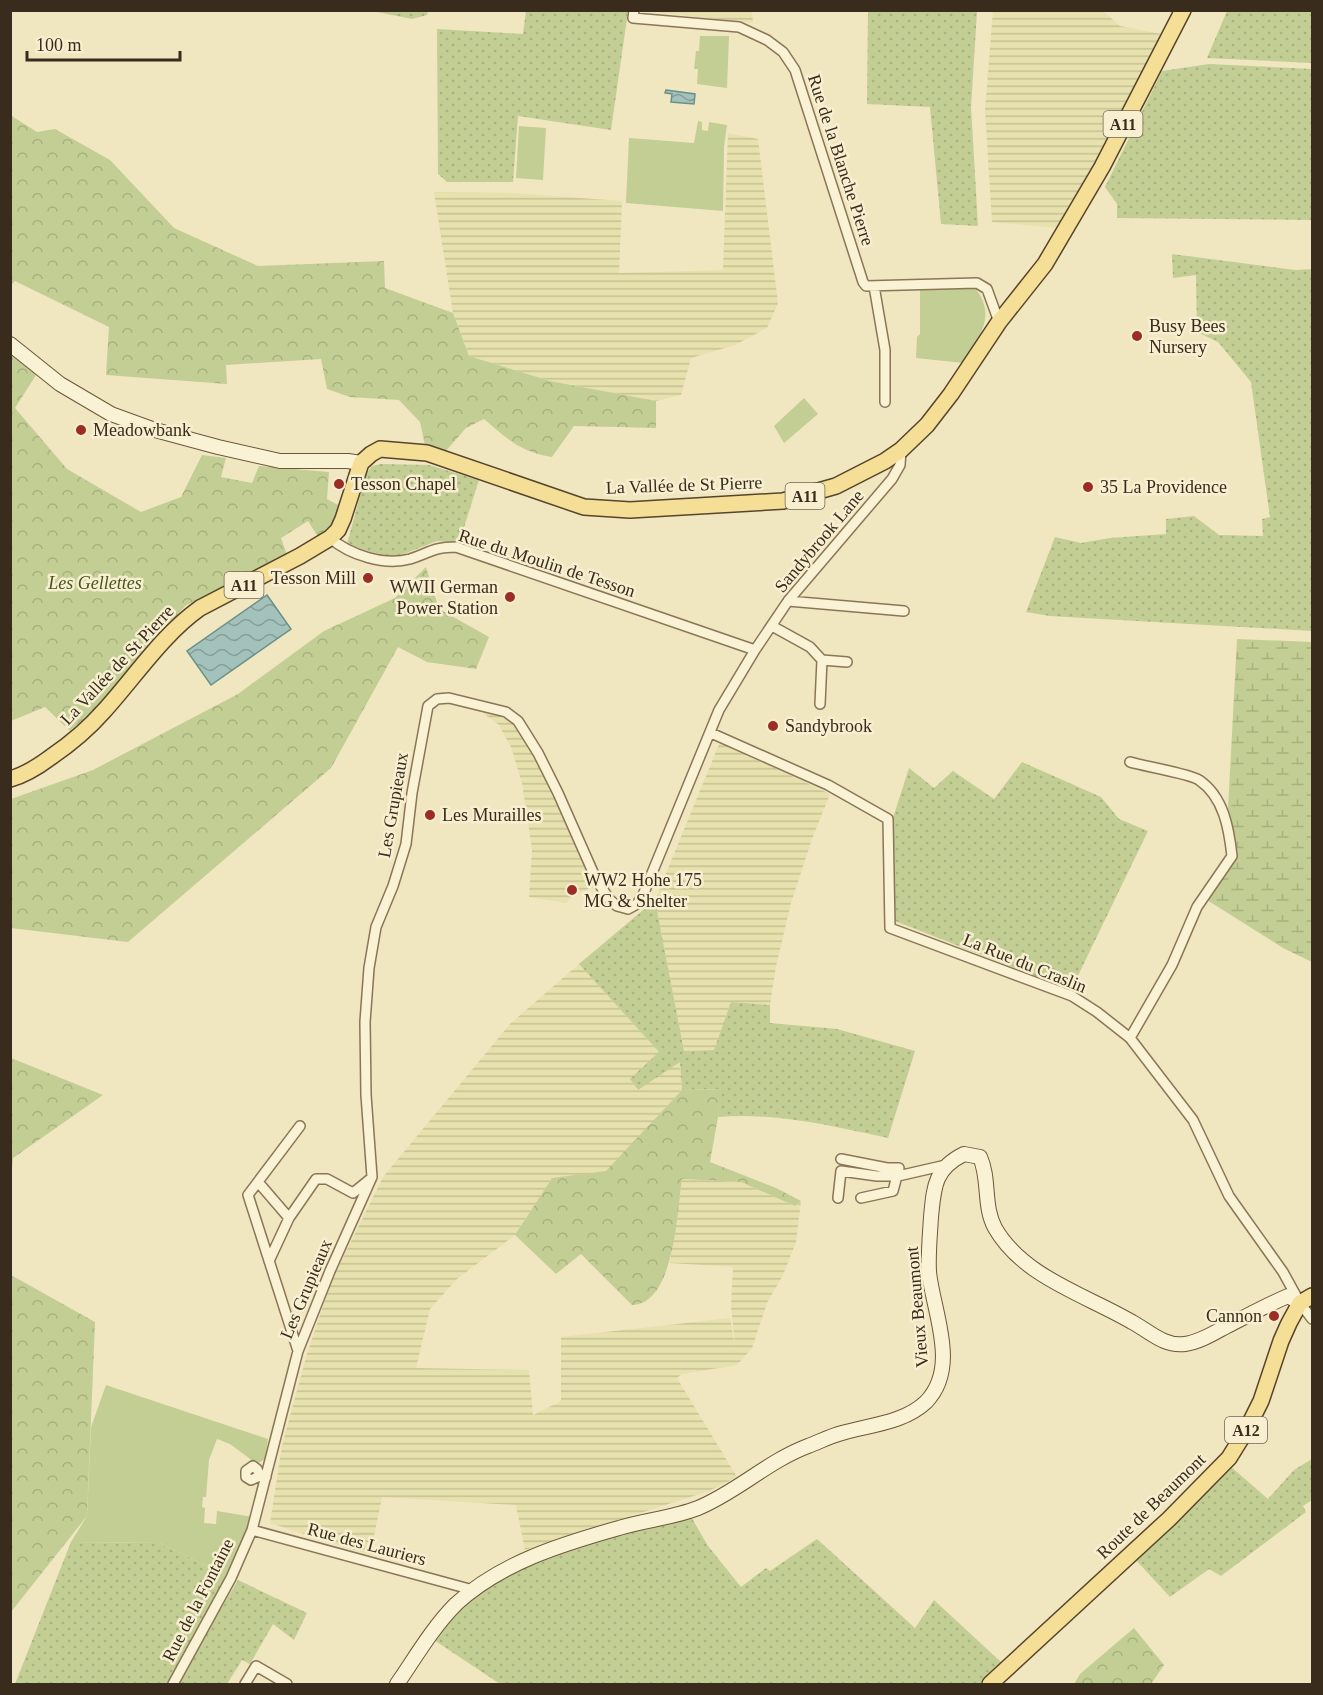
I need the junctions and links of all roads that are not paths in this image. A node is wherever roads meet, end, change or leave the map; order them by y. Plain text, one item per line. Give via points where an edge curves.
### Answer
1 (634, 10) edge
2 (1183, 10) edge
3 (874, 286) junction
4 (999, 322) junction
5 (10, 344) edge
6 (885, 402) dead end
7 (901, 450) junction
8 (361, 463) junction
9 (330, 537) junction
10 (788, 602) junction
11 (904, 611) dead end
12 (772, 626) junction
13 (755, 650) junction
14 (822, 660) junction
15 (847, 663) dead end
16 (820, 704) dead end
17 (711, 733) junction
18 (1130, 762) dead end
19 (10, 778) edge
20 (1130, 1038) junction
21 (300, 1126) dead end
22 (841, 1158) dead end
23 (946, 1166) junction
24 (898, 1176) junction
25 (372, 1177) junction
26 (258, 1182) junction
27 (838, 1198) dead end
28 (861, 1198) dead end
29 (289, 1218) junction
30 (269, 1261) junction
31 (1306, 1300) edge
32 (1312, 1319) edge
33 (298, 1350) junction
34 (252, 1530) junction
35 (473, 1590) junction
36 (173, 1684) edge
37 (245, 1684) edge
38 (287, 1684) edge
39 (397, 1684) edge
40 (990, 1684) edge

1 - 3 street, Rue de la Blanche Pierre via 633,18 739,27 783,52 795,70 862,282
2 - 4 main road, La Vallée de St Pierre / A11 via 1061,237
3 - 4 street via 977,283 987,289
3 - 6 street via 885,350
4 - 7 main road, La Vallée de St Pierre / A11 via 951,394
5 - 8 street via 60,384 111,414 155,430 280,461
7 - 8 main road, La Vallée de St Pierre / A11 via 836,486 783,501 630,510 584,507 427,453 380,449
7 - 10 street, Sandybrook Lane via 900,465 892,478
8 - 9 main road, La Vallée de St Pierre / A11 via 343,519
9 - 13 street, Rue du Moulin de Tesson via 366,556 389,561 456,547
9 - 19 main road, La Vallée de St Pierre / A11 via 186,618 73,740 39,766
10 - 11 street
10 - 12 street, Sandybrook Lane
12 - 13 street, Sandybrook Lane
12 - 14 street via 810,647
13 - 17 street, Les Grupieaux via 719,710
14 - 15 street
14 - 16 street
17 - 20 street, La Rue du Craslin via 828,785 888,819 890,928 1072,996
17 - 25 street, Les Grupieaux via 643,896 628,909 609,899 596,879 558,792 518,721 506,712 449,699 437,699 428,706 406,844 376,927 369,968 365,1022
18 - 20 street via 1198,779 1217,799 1229,827 1232,856 1197,907 1172,965
20 - 31 street, La Rue du Craslin via 1193,1120 1228,1196
21 - 26 street
22 - 24 street via 899,1168
23 - 24 street
23 - 31 street via 964,1154 980,1157 989,1214 1005,1242 1060,1285 1163,1341 1186,1344 1206,1338 1288,1296
23 - 35 street, Vieux Beaumont via 937,1178 929,1242 929,1270 943,1359 940,1377 925,1403 885,1423 799,1449 695,1509 565,1545 505,1569
24 - 27 street via 841,1171
24 - 28 street via 893,1191
25 - 29 street via 353,1193 327,1179 316,1179
25 - 33 street, Les Grupieaux
26 - 29 street
26 - 30 street via 248,1195
29 - 30 street
30 - 33 street
31 - 32 street, La Rue du Craslin
31 - 40 main road, Route de Beaumont / A12 via 1281,1341 1261,1401 1229,1458 1169,1519
33 - 34 street, Les Grupieaux
34 - 35 street, Rue des Lauriers
34 - 36 street, Rue de la Fontaine via 231,1578
35 - 39 street, Vieux Beaumont via 454,1606
37 - 38 street via 256,1666

